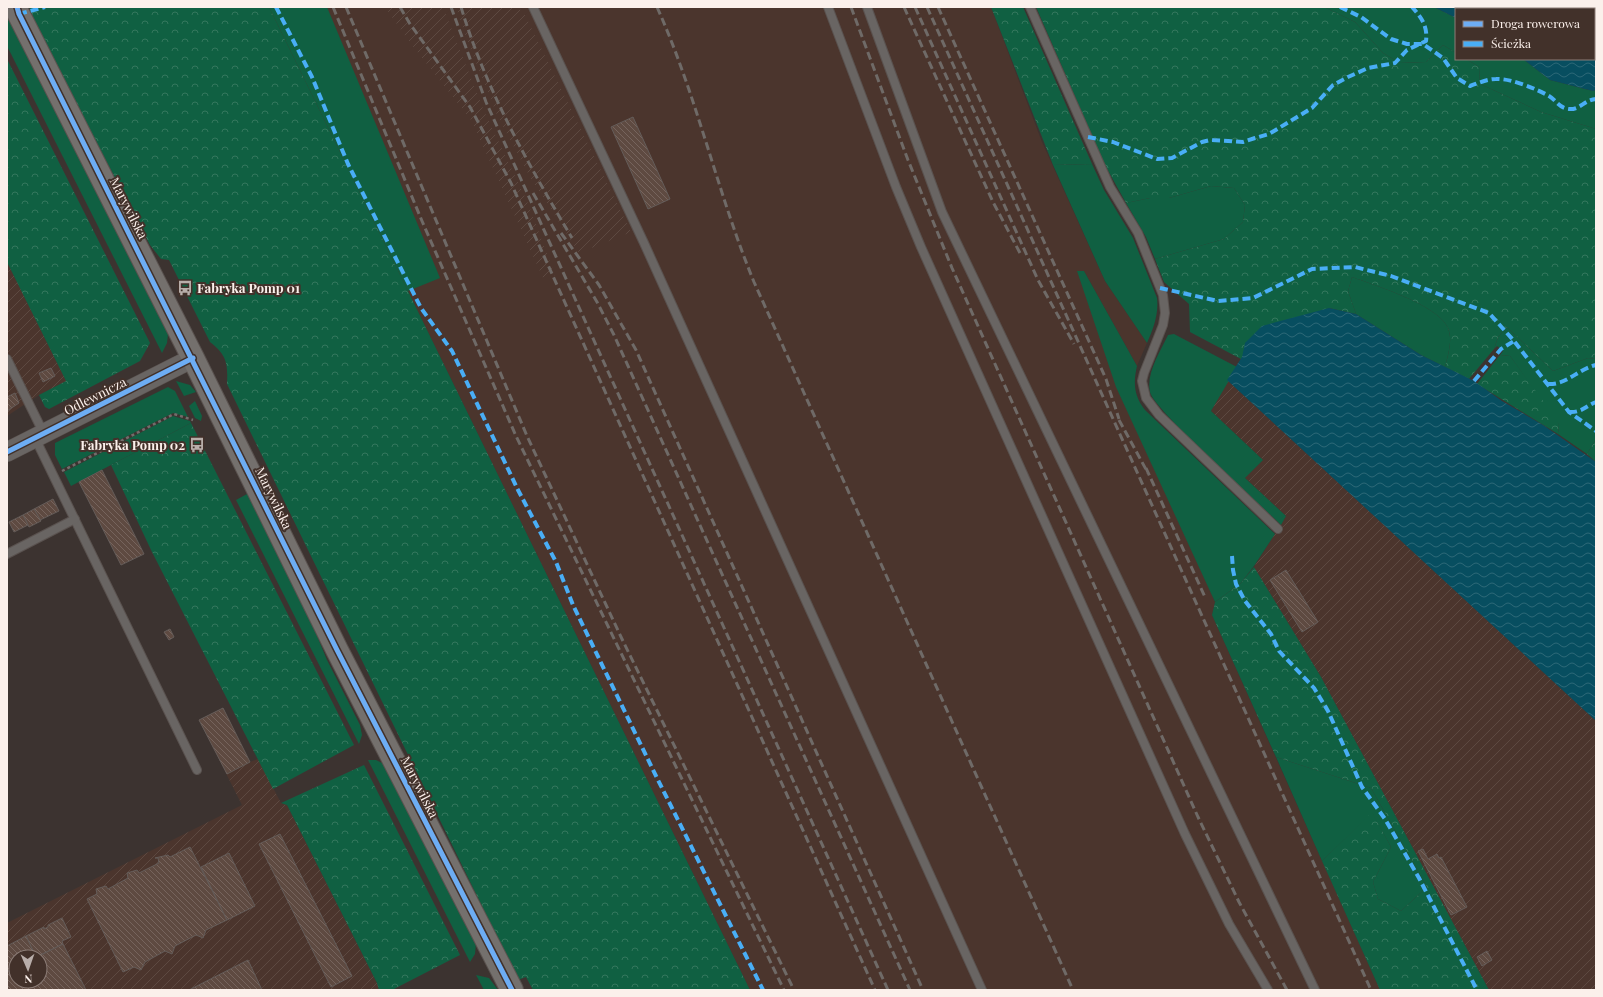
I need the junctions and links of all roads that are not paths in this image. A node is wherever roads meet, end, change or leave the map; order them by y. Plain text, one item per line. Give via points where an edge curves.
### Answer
1 (533, 7) edge
2 (828, 7) edge
3 (866, 7) edge
4 (1030, 7) edge
5 (17, 10) edge
6 (193, 358) junction
7 (7, 359) edge
8 (10, 375) edge
9 (39, 436) junction
10 (7, 452) edge
11 (75, 519) junction
12 (1278, 529) dead end
13 (7, 554) edge
14 (197, 770) dead end
15 (512, 990) edge
16 (982, 990) edge
17 (1268, 990) edge
18 (1315, 990) edge

1 - 16 lane via 644,243
2 - 17 lane via 921,247 1185,834 1230,924
3 - 18 lane via 942,212
4 - 12 lane via 1110,187 1138,233 1163,295 1163,325 1144,373 1146,398 1159,415
5 - 6 main road, Marywilska
6 - 9 street, Odlewnicza
6 - 15 main road, Marywilska via 337,650
7 - 8 lane
8 - 9 lane
9 - 10 street, Odlewnicza
9 - 11 lane via 53,476
11 - 13 lane
11 - 14 lane

